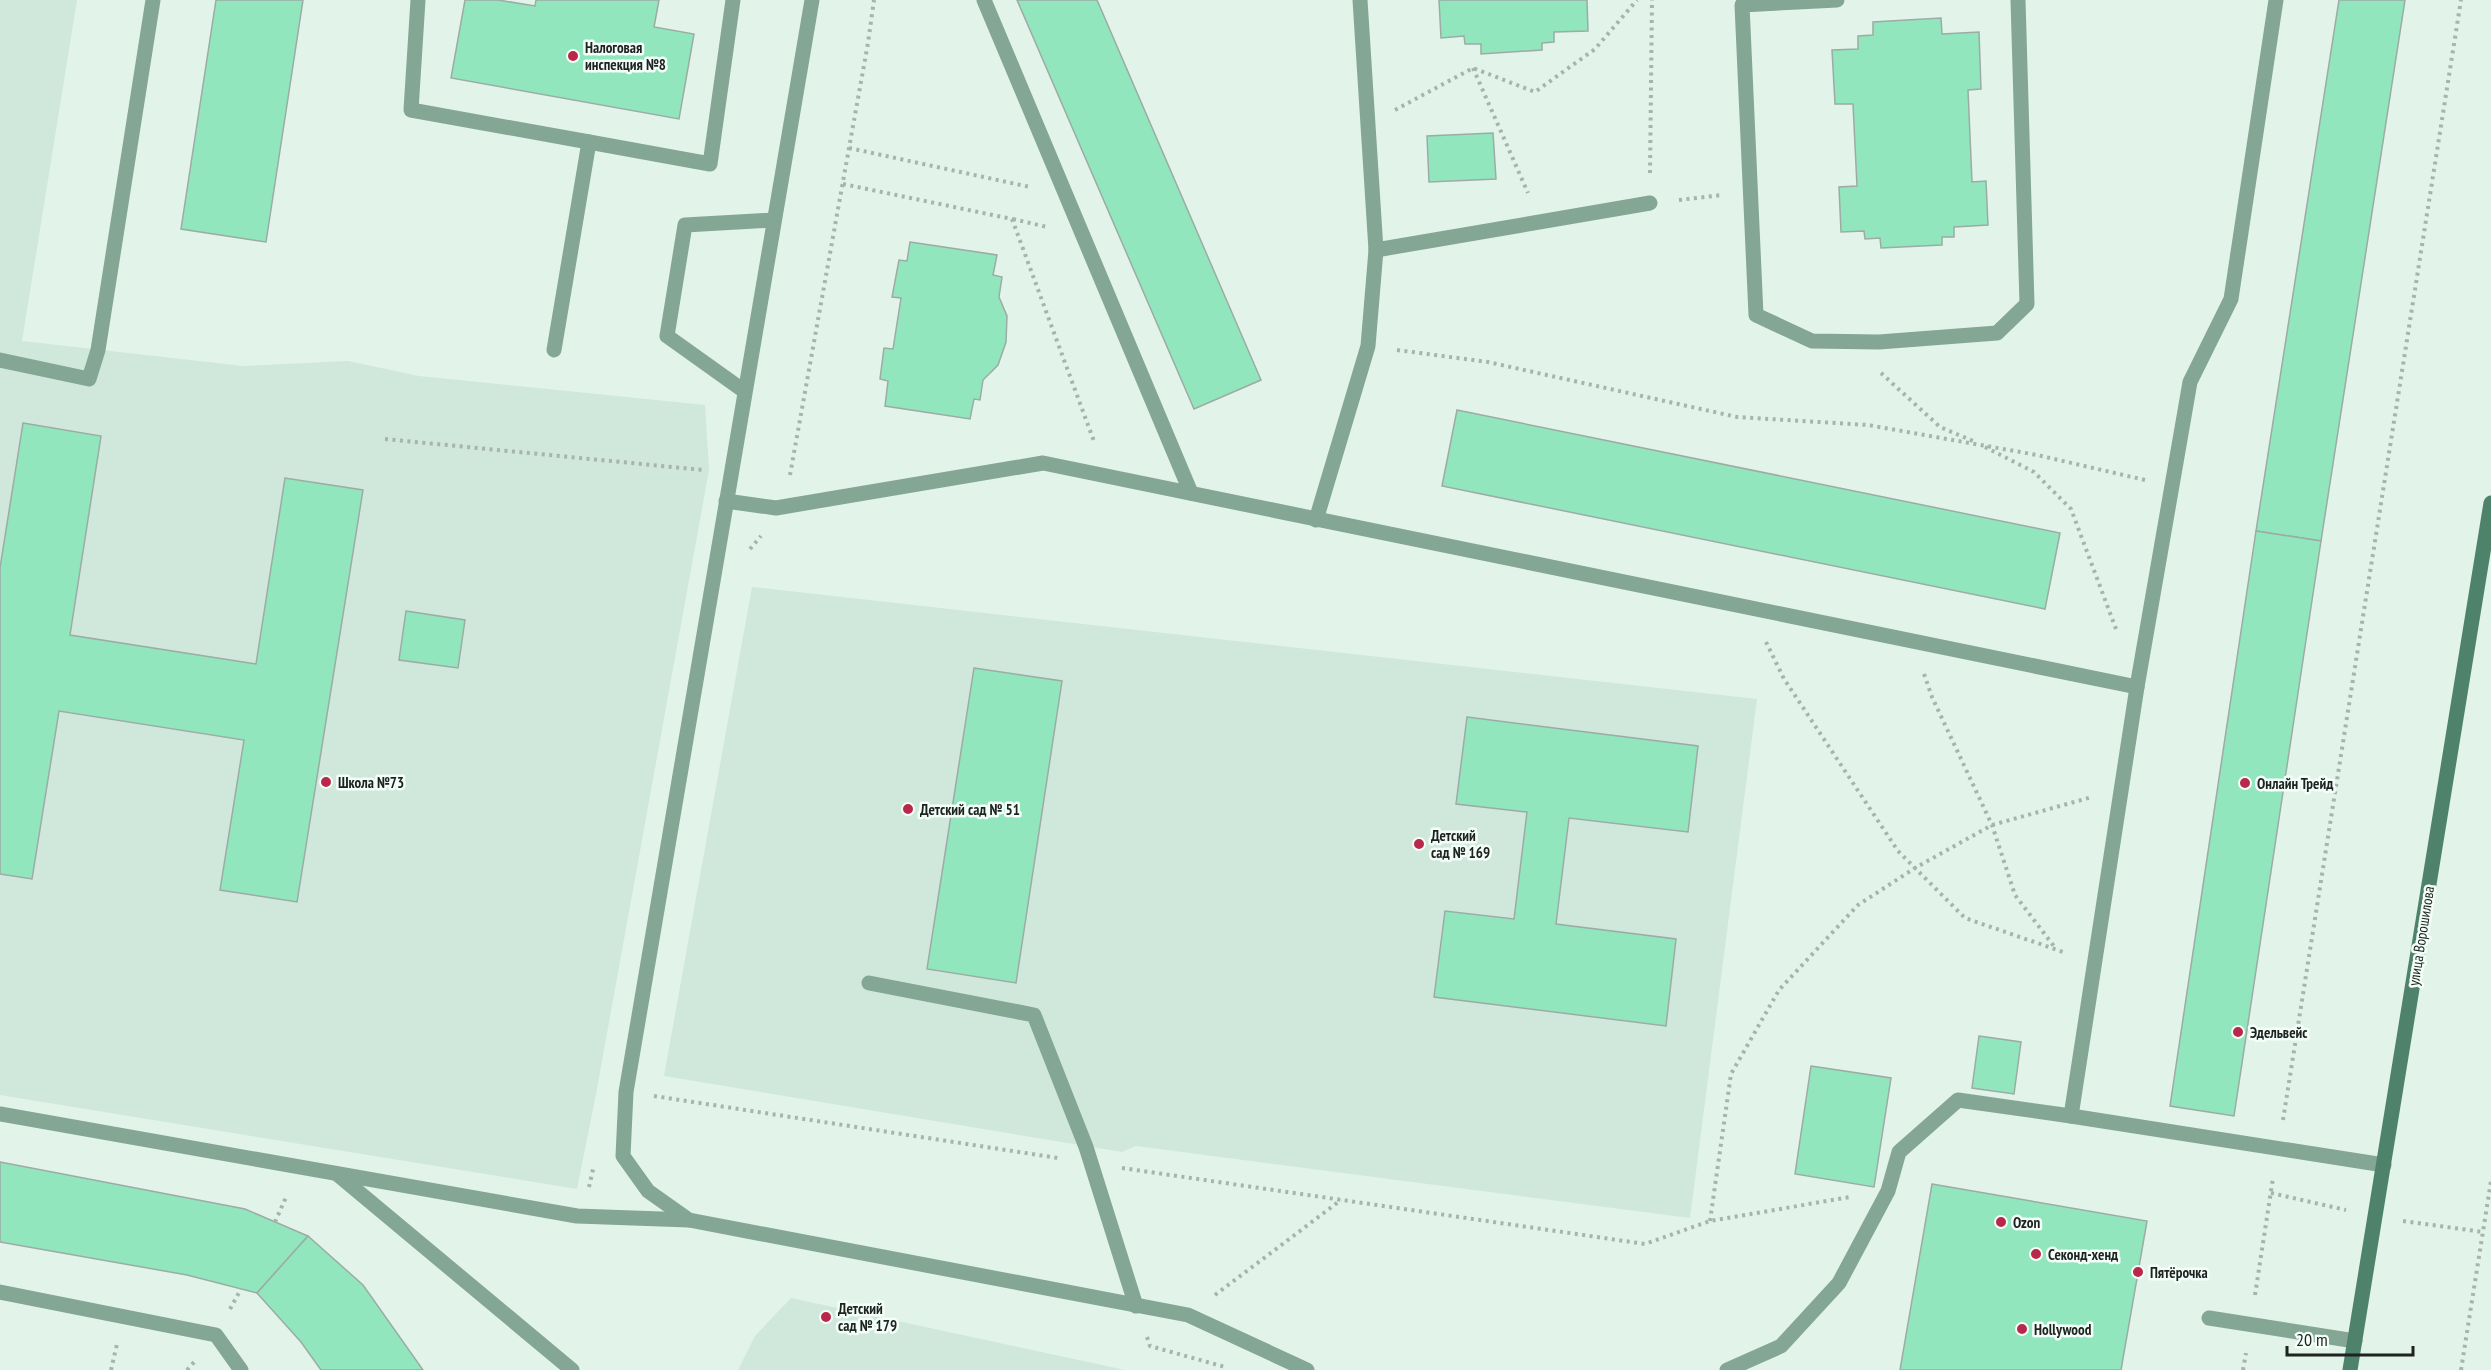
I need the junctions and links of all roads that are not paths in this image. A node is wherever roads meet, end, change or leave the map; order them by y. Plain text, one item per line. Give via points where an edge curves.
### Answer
1 (153, 0) edge
2 (418, 0) edge
3 (733, 0) edge
4 (812, 0) edge
5 (984, 0) edge
6 (1360, 0) edge
7 (1837, 0) edge
8 (2018, 0) edge
9 (2276, 0) edge
10 (589, 142) junction
11 (1650, 203) road end
12 (774, 220) junction
13 (1376, 250) junction
14 (554, 350) dead end
15 (0, 360) edge
16 (744, 391) junction
17 (1191, 494) junction
18 (726, 501) junction
19 (2491, 503) edge
20 (1316, 519) junction
21 (2137, 687) junction
22 (869, 983) dead end
23 (0, 1114) edge
24 (2071, 1116) junction
25 (2384, 1165) junction
26 (337, 1174) junction
27 (689, 1220) junction
28 (0, 1292) edge
29 (1136, 1306) junction
30 (2209, 1318) dead end
31 (2355, 1341) junction
32 (241, 1370) edge
33 (572, 1370) edge
34 (1307, 1370) edge
35 (1727, 1370) edge
36 (2350, 1370) edge

1 - 15 street via 98,350 89,379
2 - 10 street via 411,110
3 - 10 street via 710,164
4 - 12 street
5 - 17 street
6 - 13 street
7 - 8 street via 1742,5 1756,315 1812,341 1848,342 1996,333 2026,304
9 - 21 street via 2231,298 2190,382
10 - 14 street
11 - 13 street
12 - 16 street
12 - 16 street via 685,225 667,336
13 - 20 street via 1368,346
16 - 18 street
17 - 18 street via 1043,463 776,508
17 - 20 street
18 - 27 street via 626,1092 623,1156 648,1191
19 - 25 main road, улица Ворошилова
20 - 21 street
21 - 24 street
22 - 29 street via 1034,1015 1090,1163
23 - 26 street
24 - 25 street
24 - 35 street via 1958,1100 1899,1152 1888,1191 1839,1283 1781,1346
25 - 31 main road, улица Ворошилова
26 - 27 street via 577,1216
26 - 33 street
27 - 29 street
28 - 32 street via 216,1335
29 - 34 street via 1188,1316
30 - 31 street
31 - 36 main road, улица Ворошилова

